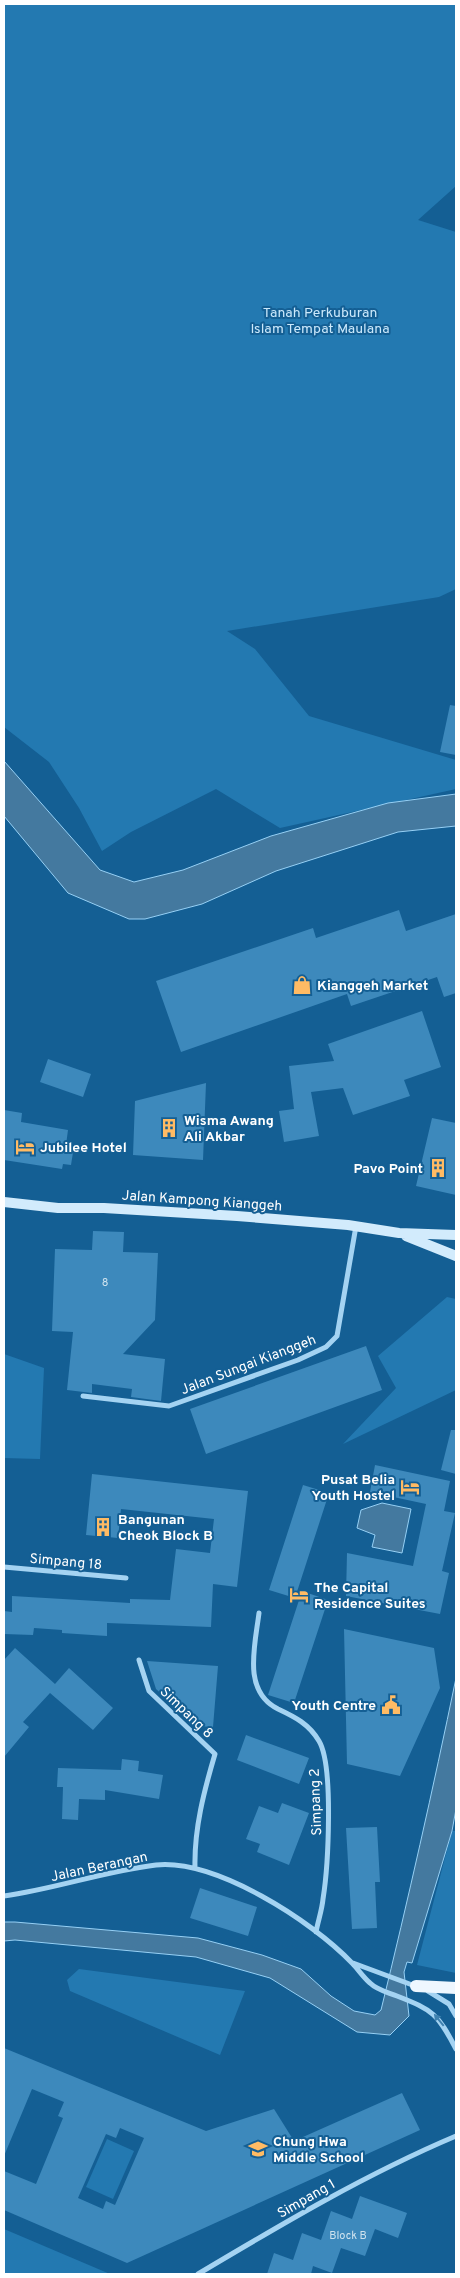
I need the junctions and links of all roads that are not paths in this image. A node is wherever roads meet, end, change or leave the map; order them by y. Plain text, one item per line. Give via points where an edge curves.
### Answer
1 (4, 1202) edge
2 (356, 1226) junction
3 (399, 1233) junction
4 (456, 1235) edge
5 (456, 1256) edge
6 (83, 1396) dead end
7 (4, 1567) edge
8 (126, 1578) dead end
9 (258, 1613) dead end
10 (139, 1660) dead end
11 (195, 1868) junction
12 (4, 1896) edge
13 (316, 1932) junction
14 (352, 1963) junction
15 (416, 1986) junction
16 (456, 1988) edge
17 (456, 2016) edge
18 (456, 2049) edge
19 (456, 2136) edge
20 (198, 2274) edge

1 - 2 main road, Jalan Kampong Kianggeh
2 - 3 main road, Jalan Kampong Kianggeh
2 - 6 street, Jalan Sungai Kianggeh via 337,1336 326,1347 169,1406
3 - 4 main road, Jalan Kampong Kianggeh
3 - 5 main road, Jalan Kampong Kianggeh
7 - 8 street, Simpang 18
9 - 13 street, Simpang 2 via 254,1684 274,1707 303,1721 324,1754 328,1828 324,1899
10 - 11 street, Simpang 8 via 149,1691 215,1754 194,1844
11 - 12 street, Jalan Berangan via 159,1865 127,1869
11 - 13 street, Jalan Berangan via 223,1877 262,1897
13 - 14 street, Jalan Berangan
14 - 15 street, Jalan Berangan
18 -> 14 street, Jalan Berangan via 434,2013 379,1989 365,1979
15 - 16 main road
15 - 17 street, Jalan Berangan via 436,1994 449,2004
19 - 20 street, Simpang 1 via 322,2200

